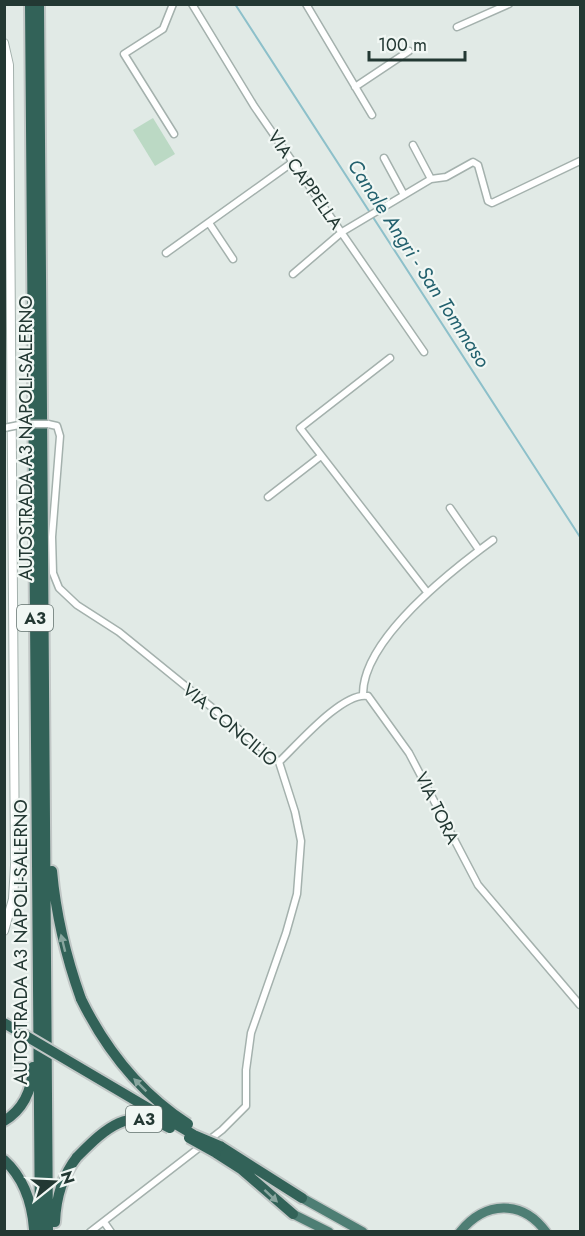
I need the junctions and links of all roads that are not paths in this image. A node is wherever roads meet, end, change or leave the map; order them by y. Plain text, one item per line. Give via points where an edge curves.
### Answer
1 (30, 4) edge
2 (39, 4) edge
3 (173, 4) edge
4 (192, 4) edge
5 (306, 4) edge
6 (509, 4) edge
7 (457, 27) dead end
8 (4, 43) edge
9 (409, 51) dead end
10 (355, 87) junction
11 (372, 116) dead end
12 (174, 134) dead end
13 (412, 145) dead end
14 (384, 158) dead end
15 (580, 161) edge
16 (293, 162) junction
17 (431, 179) junction
18 (404, 195) junction
19 (209, 223) junction
20 (342, 232) junction
21 (166, 253) dead end
22 (233, 259) dead end
23 (293, 274) dead end
24 (424, 352) dead end
25 (390, 358) dead end
26 (4, 428) edge
27 (321, 456) junction
28 (268, 497) dead end
29 (450, 508) dead end
30 (493, 540) dead end
31 (479, 550) junction
32 (427, 592) junction
33 (363, 695) junction
34 (45, 749) junction
35 (279, 762) junction
36 (4, 931) edge
37 (38, 970) junction
38 (580, 1005) edge
39 (4, 1023) edge
40 (4, 1121) edge
41 (218, 1149) junction
42 (4, 1160) edge
43 (302, 1198) joint
44 (293, 1214) junction
45 (534, 1219) junction
46 (104, 1222) junction
47 (34, 1232) edge
48 (40, 1232) edge
49 (48, 1232) edge
50 (54, 1232) edge
51 (90, 1232) edge
52 (111, 1232) edge
53 (319, 1232) edge
54 (329, 1232) edge
55 (363, 1232) edge
56 (460, 1232) edge
57 (541, 1232) edge
58 (546, 1232) edge

1 - 37 highway, AUTOSTRADA A3 NAPOLI-SALERNO / A3
2 - 34 highway, AUTOSTRADA A3 NAPOLI-SALERNO / A3
3 - 12 street via 163,29 124,54
4 - 16 street, VIA CAPPELLA
5 - 10 street
6 - 7 street
8 - 36 street via 9,65 15,836 13,899
9 - 10 street
10 - 11 street
13 - 17 street
14 - 18 street
15 - 17 street via 495,203 488,201 476,162 446,177
16 - 19 street
16 - 20 street, VIA CAPPELLA
17 - 18 street
18 - 20 street
19 - 21 street
19 - 22 street
20 - 23 street
20 - 24 street, VIA CAPPELLA
25 - 27 street via 300,428
26 - 35 street, VIA CONCILIO, bridge via 19,424 57,426 60,436 52,537 53,573 59,588
27 - 28 street
27 - 32 street
29 - 31 street
30 - 31 street
31 - 32 street
32 - 33 street via 376,657 364,680
33 - 35 street via 344,702
33 - 38 street, VIA TORA via 373,702 409,753 478,885
41 -> 34 highway, A3, bridge via 128,1072 99,1033 81,999 69,967 57,912
34 - 49 highway, AUTOSTRADA A3 NAPOLI-SALERNO / A3
35 - 46 street, VIA CONCILIO via 299,827 299,875 293,913 251,1033 246,1106 222,1130
37 - 40 highway, A3 via 31,1085 22,1106
37 - 48 highway, AUTOSTRADA A3 NAPOLI-SALERNO / A3
39 - 41 highway, A3, bridge
41 - 43 highway, A3
41 -> 44 highway, A3
41 - 50 highway, A3, bridge via 161,1123 133,1119 109,1127 77,1157 61,1186
42 - 47 highway via 18,1176 28,1197
43 - 55 highway
44 - 53 highway
44 - 54 highway
45 - 56 highway via 519,1209 492,1208 477,1215
45 - 57 highway
45 - 58 highway
46 - 51 street, VIA CONCILIO
46 - 52 street

